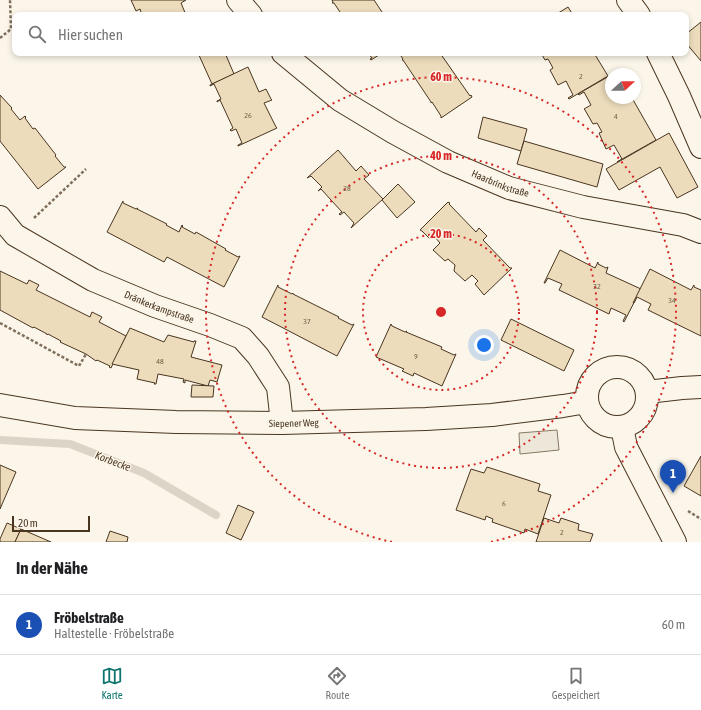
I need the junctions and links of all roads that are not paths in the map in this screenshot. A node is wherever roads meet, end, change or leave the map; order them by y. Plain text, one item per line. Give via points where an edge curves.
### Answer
1 (238, 0) edge
2 (628, 0) edge
3 (248, 12) edge
4 (638, 12) edge
5 (287, 56) edge
6 (659, 56) edge
7 (701, 147) edge
8 (0, 217) edge
9 (701, 232) edge
10 (701, 387) edge
11 (647, 392) junction
12 (587, 402) junction
13 (0, 405) edge
14 (282, 423) junction
15 (622, 427) junction
16 (675, 542) edge

1 - 3 street
2 - 4 street
5 - 9 street, Haarbrinkstraße via 340,100 393,132 448,162 509,188 583,206 683,225
6 - 7 street
8 - 14 street, Dränkerkampstraße via 15,235 93,280 242,338 258,356 278,387
10 - 11 street
11 - 12 street via 642,379 632,371 620,367 607,368 595,376 588,388
11 - 15 street via 647,404 642,415 634,423
12 - 14 street, Siepener Weg via 492,415
12 - 15 street via 591,413 599,422 610,427
13 - 14 street, Siepener Weg via 75,418
15 - 16 street via 626,447

